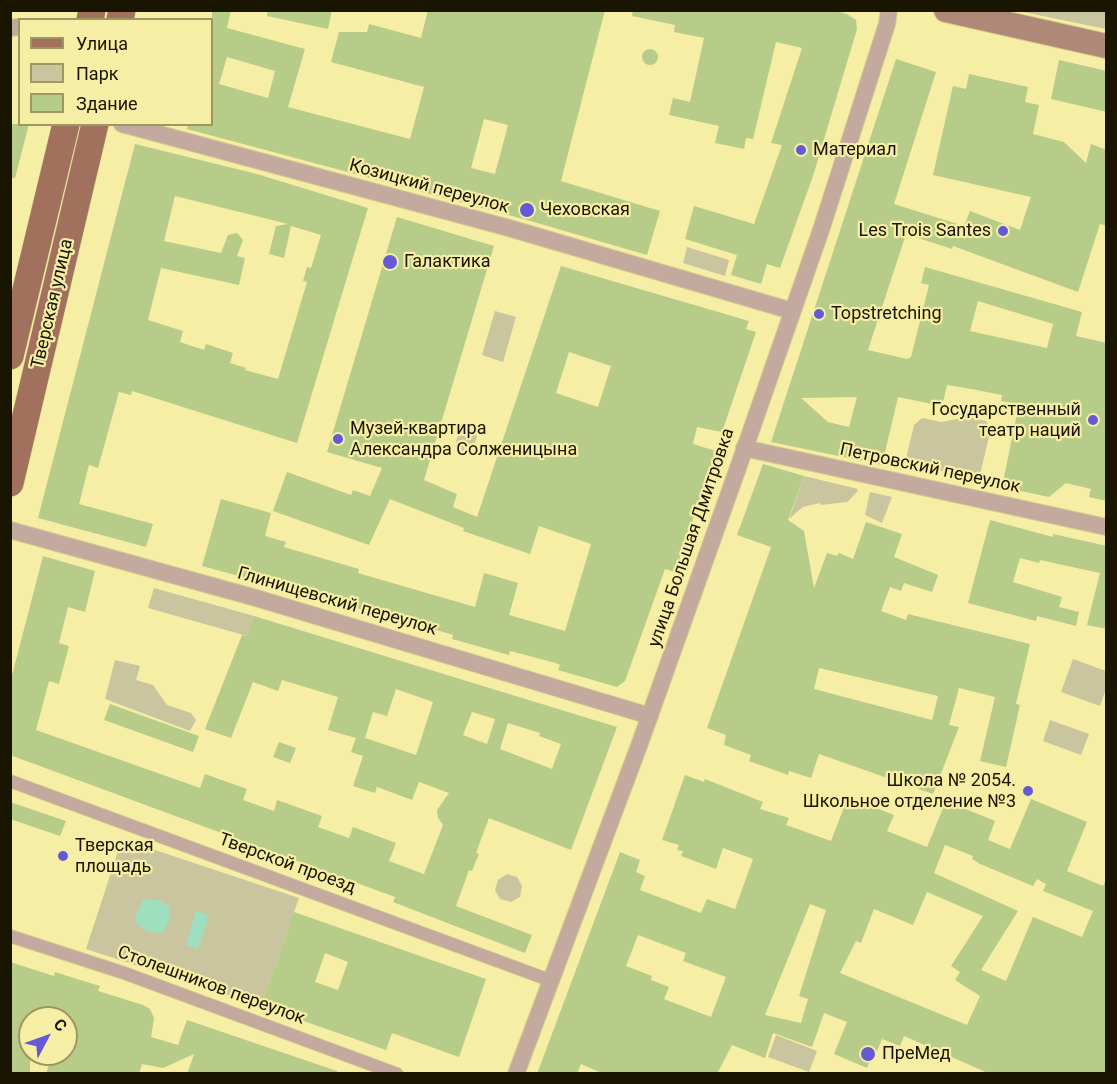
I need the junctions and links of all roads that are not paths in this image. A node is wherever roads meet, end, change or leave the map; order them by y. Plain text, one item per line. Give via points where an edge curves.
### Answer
1 (889, 10) edge
2 (946, 10) edge
3 (1107, 46) edge
4 (65, 126) edge
5 (95, 126) edge
6 (129, 126) edge
7 (17, 307) edge
8 (792, 312) junction
9 (10, 356) edge
10 (744, 448) junction
11 (10, 483) edge
12 (1107, 527) edge
13 (10, 530) edge
14 (650, 716) junction
15 (10, 781) edge
16 (10, 936) edge
17 (552, 981) junction
18 (397, 1074) edge
19 (516, 1074) edge

1 - 8 street, улица Большая Дмитровка
2 - 3 main road
4 - 7 main road, Тверская улица
5 - 11 main road, Тверская улица
6 - 8 street, Козицкий переулок via 509,228
7 - 9 main road, Тверская улица
8 - 10 street, улица Большая Дмитровка
10 - 12 street, Петровский переулок
10 - 14 street, улица Большая Дмитровка
13 - 14 street, Глинищевский переулок via 260,599
14 - 17 street, улица Большая Дмитровка
15 - 17 street, Тверской проезд
16 - 18 street, Столешников переулок via 124,973
17 - 19 street, улица Большая Дмитровка

